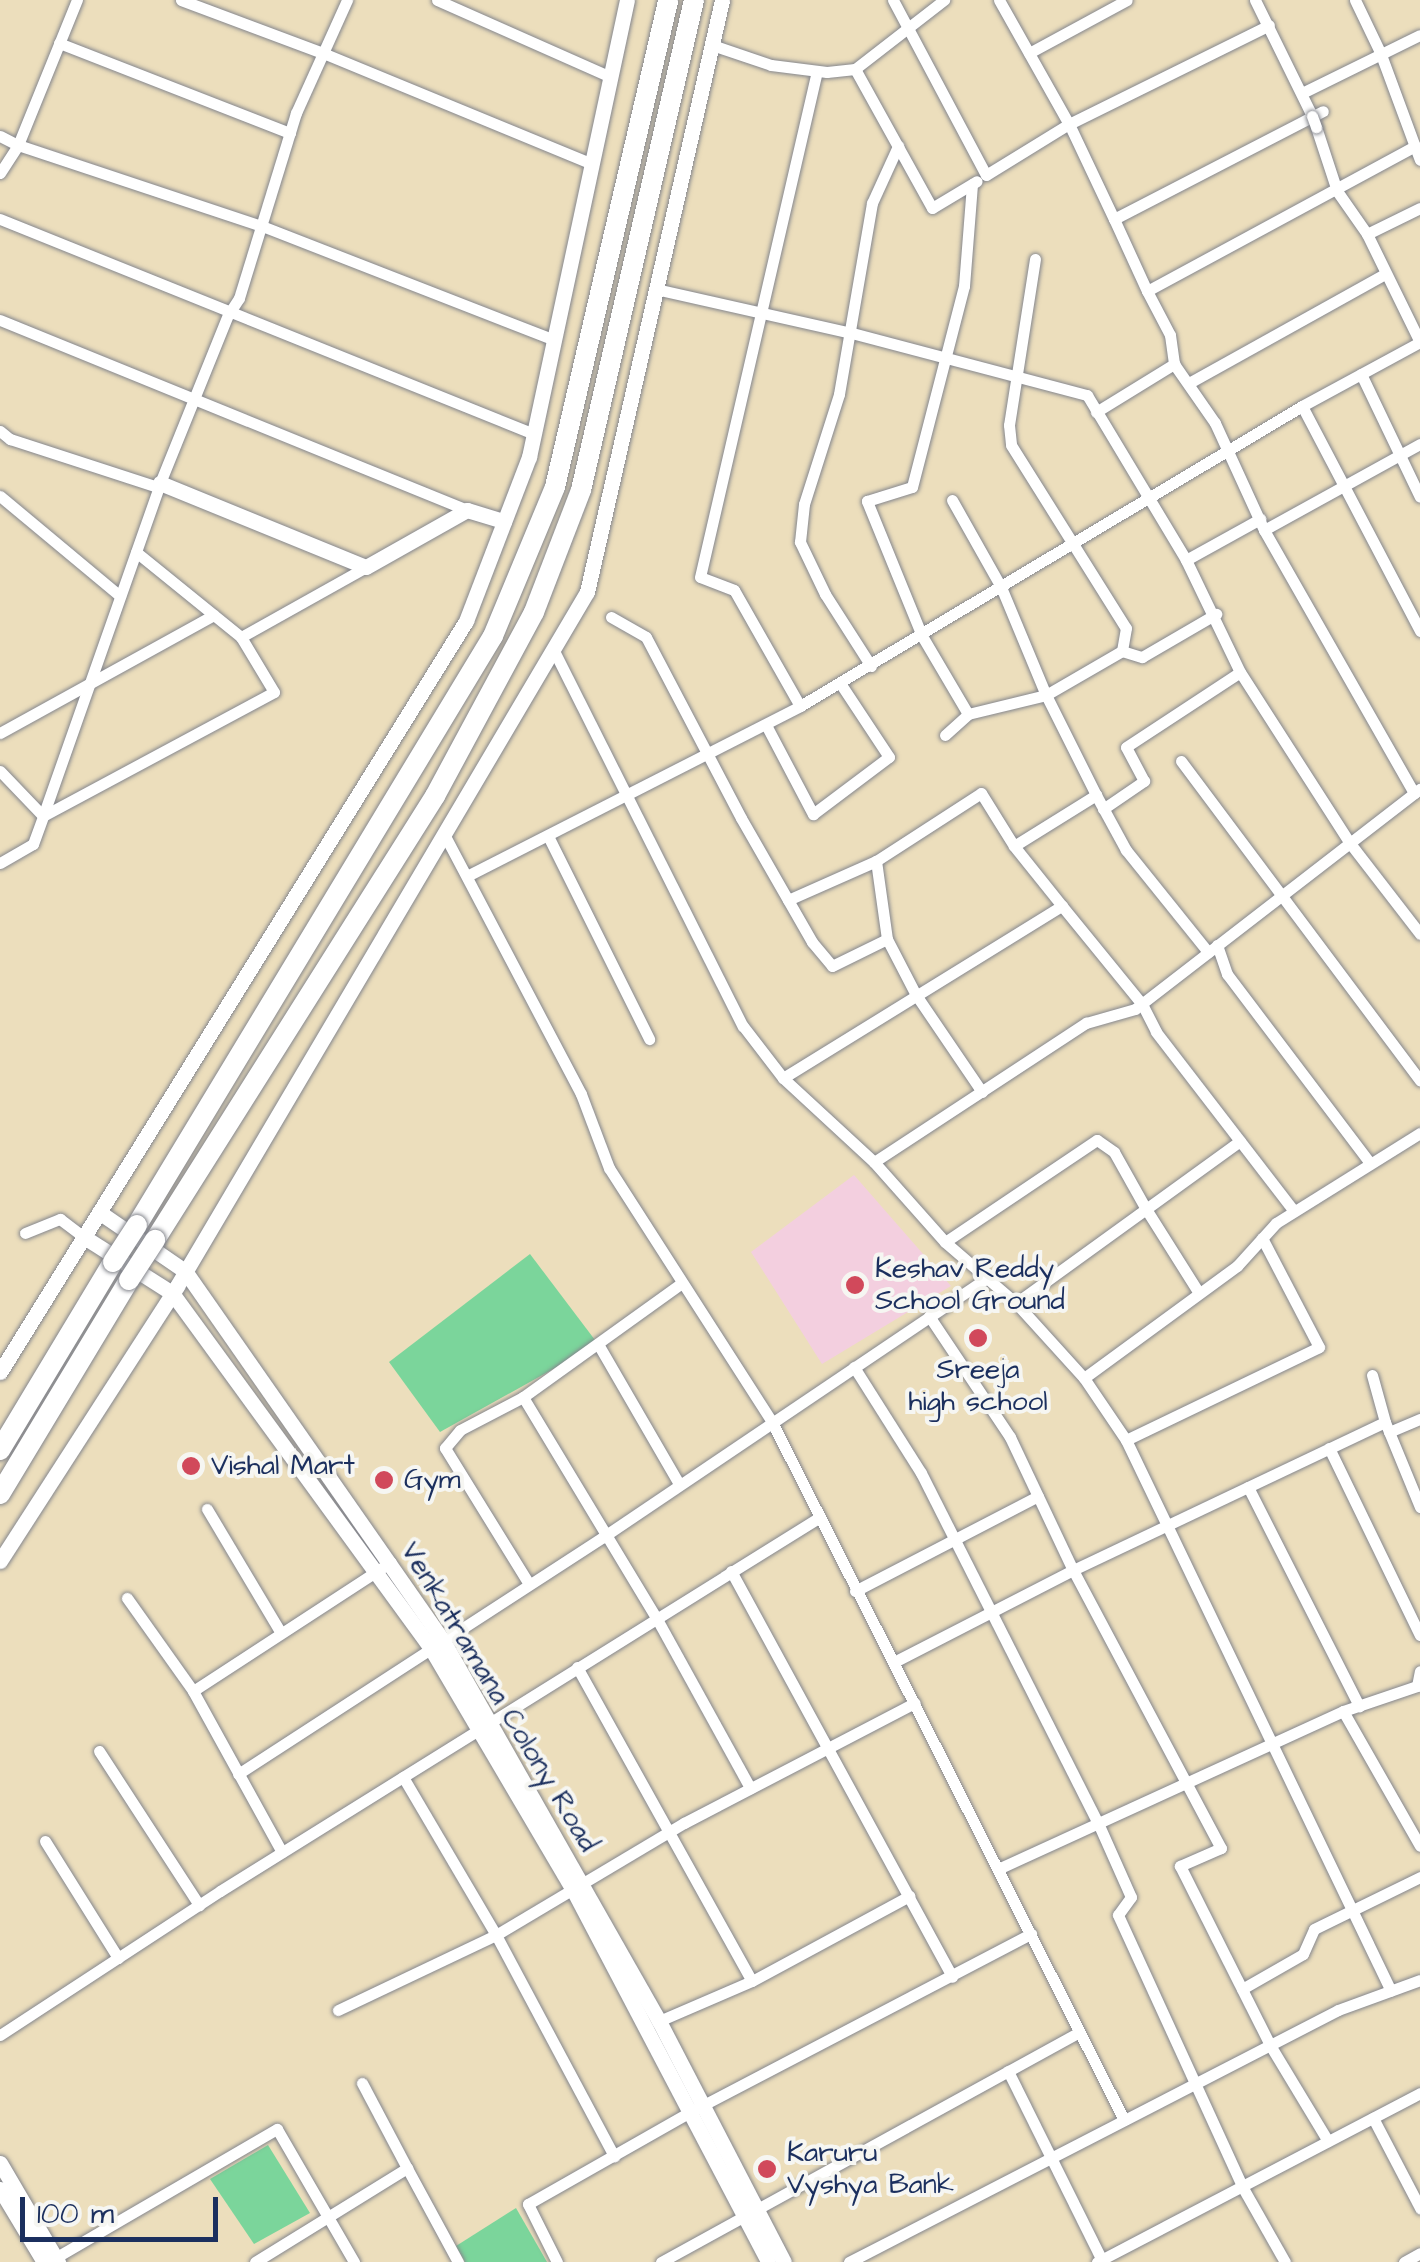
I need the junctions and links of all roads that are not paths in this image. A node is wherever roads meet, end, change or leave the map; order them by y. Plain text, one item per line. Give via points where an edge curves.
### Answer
1 (77, 0) edge
2 (180, 0) edge
3 (346, 0) edge
4 (436, 0) edge
5 (627, 0) edge
6 (668, 0) edge
7 (694, 0) edge
8 (722, 0) edge
9 (893, 0) edge
10 (944, 0) edge
11 (1000, 0) edge
12 (1127, 0) edge
13 (1254, 0) edge
14 (1355, 0) edge
15 (1268, 25) junction
16 (908, 28) junction
17 (661, 31) junction
18 (1420, 35) edge
19 (686, 36) junction
20 (59, 43) junction
21 (712, 44) junction
22 (1380, 52) junction
23 (323, 53) junction
24 (1029, 53) junction
25 (855, 69) junction
26 (818, 71) junction
27 (610, 77) junction
28 (1302, 93) junction
29 (1316, 118) junction
30 (1069, 124) junction
31 (290, 133) junction
32 (0, 136) edge
33 (18, 144) junction
34 (898, 146) junction
35 (1414, 146) junction
36 (1420, 160) edge
37 (592, 164) junction
38 (0, 173) edge
39 (986, 175) junction
40 (972, 184) junction
41 (1337, 188) junction
42 (1420, 208) edge
43 (0, 219) edge
44 (1114, 219) junction
45 (262, 226) junction
46 (1366, 234) junction
47 (1036, 259) dead end
48 (1385, 274) junction
49 (656, 289) junction
50 (1148, 291) junction
51 (762, 312) junction
52 (228, 314) junction
53 (0, 320) edge
54 (852, 332) junction
55 (554, 340) junction
56 (945, 358) junction
57 (1174, 364) junction
58 (1361, 374) junction
59 (1018, 378) junction
60 (1190, 383) junction
61 (196, 396) junction
62 (1302, 406) junction
63 (1096, 412) junction
64 (0, 431) edge
65 (534, 434) junction
66 (1420, 444) edge
67 (1226, 449) junction
68 (1400, 456) junction
69 (159, 485) junction
70 (1345, 488) junction
71 (0, 496) edge
72 (1420, 497) edge
73 (1145, 498) junction
74 (952, 500) dead end
75 (467, 510) junction
76 (504, 522) junction
77 (1262, 524) junction
78 (1069, 544) junction
79 (136, 552) junction
80 (1186, 560) junction
81 (366, 567) junction
82 (1001, 587) junction
83 (120, 596) junction
84 (1216, 614) junction
85 (214, 615) junction
86 (610, 616) dead end
87 (1420, 631) edge
88 (922, 636) junction
89 (241, 637) junction
90 (553, 650) junction
91 (1122, 651) junction
92 (870, 666) junction
93 (1240, 672) junction
94 (90, 681) junction
95 (840, 683) junction
96 (1046, 695) junction
97 (800, 706) junction
98 (968, 714) junction
99 (766, 725) junction
100 (0, 733) edge
101 (945, 735) dead end
102 (710, 756) junction
103 (1181, 761) dead end
104 (0, 771) edge
105 (1417, 791) edge
106 (629, 796) junction
107 (1096, 796) junction
108 (1104, 809) junction
109 (43, 816) junction
110 (444, 834) junction
111 (548, 836) junction
112 (1349, 842) junction
113 (1014, 846) junction
114 (876, 860) junction
115 (0, 863) edge
116 (467, 876) junction
117 (1282, 894) junction
118 (788, 900) junction
119 (1062, 906) junction
120 (1420, 934) edge
121 (887, 940) junction
122 (1212, 948) junction
123 (916, 995) junction
124 (1142, 1004) junction
125 (649, 1038) dead end
126 (782, 1078) junction
127 (1420, 1080) edge
128 (982, 1092) junction
129 (1420, 1133) edge
130 (1240, 1140) junction
131 (874, 1162) junction
132 (1370, 1163) junction
133 (1146, 1209) junction
134 (1294, 1211) junction
135 (100, 1212) junction
136 (25, 1233) dead end
137 (84, 1237) junction
138 (1262, 1238) junction
139 (945, 1242) junction
140 (185, 1272) junction
141 (988, 1277) junction
142 (680, 1284) junction
143 (1200, 1293) junction
144 (172, 1294) junction
145 (1016, 1303) junction
146 (929, 1316) junction
147 (598, 1344) junction
148 (6, 1348) edge
149 (854, 1366) junction
150 (0, 1372) edge
151 (1372, 1375) dead end
152 (1084, 1378) junction
153 (523, 1397) junction
154 (1420, 1419) edge
155 (772, 1422) junction
156 (1387, 1427) junction
157 (1126, 1440) junction
158 (1329, 1448) junction
159 (0, 1450) edge
160 (679, 1484) junction
161 (1248, 1487) junction
162 (0, 1494) edge
163 (1038, 1496) junction
164 (1420, 1506) edge
165 (207, 1508) dead end
166 (820, 1517) junction
167 (1167, 1526) junction
168 (604, 1537) junction
169 (955, 1543) junction
170 (0, 1561) edge
171 (384, 1566) junction
172 (1073, 1570) junction
173 (731, 1571) junction
174 (529, 1584) junction
175 (855, 1592) junction
176 (127, 1598) dead end
177 (989, 1614) junction
178 (658, 1621) junction
179 (282, 1633) junction
180 (1420, 1635) edge
181 (436, 1644) junction
182 (894, 1662) junction
183 (577, 1667) junction
184 (1420, 1672) edge
185 (1418, 1686) edge
186 (193, 1691) junction
187 (915, 1703) junction
188 (1359, 1706) junction
189 (1343, 1711) junction
190 (486, 1725) junction
191 (1272, 1743) junction
192 (829, 1748) junction
193 (99, 1752) dead end
194 (238, 1774) junction
195 (403, 1776) junction
196 (1186, 1781) junction
197 (750, 1788) junction
198 (1098, 1822) junction
199 (670, 1830) junction
200 (45, 1841) dead end
201 (1420, 1846) edge
202 (282, 1852) junction
203 (998, 1869) junction
204 (1420, 1878) edge
205 (576, 1884) junction
206 (909, 1896) junction
207 (199, 1905) junction
208 (1352, 1910) junction
209 (1031, 1934) junction
210 (496, 1935) junction
211 (118, 1958) junction
212 (952, 1977) junction
213 (1420, 1980) edge
214 (752, 1982) junction
215 (1242, 1990) junction
216 (1392, 1990) junction
217 (338, 2010) dead end
218 (659, 2022) junction
219 (1080, 2032) junction
220 (0, 2034) edge
221 (1270, 2045) junction
222 (1008, 2071) junction
223 (1196, 2083) junction
224 (362, 2084) dead end
225 (1420, 2093) edge
226 (698, 2109) junction
227 (1373, 2118) junction
228 (1124, 2120) junction
229 (1328, 2142) junction
230 (614, 2156) junction
231 (1050, 2158) junction
232 (0, 2163) edge
233 (407, 2168) junction
234 (1244, 2188) junction
235 (0, 2189) edge
236 (1420, 2208) edge
237 (752, 2211) junction
238 (328, 2216) junction
239 (1420, 2253) edge
240 (52, 2261) edge
241 (1101, 2261) edge
242 (255, 2262) edge
243 (354, 2262) edge
244 (458, 2262) edge
245 (556, 2262) edge
246 (661, 2262) edge
247 (768, 2262) edge
248 (784, 2262) edge
249 (849, 2262) edge
250 (1285, 2262) edge
251 (1404, 2262) edge

1 - 20 street
2 - 23 street
3 - 23 street
4 - 27 street
5 - 27 street
6 - 17 highway
7 - 19 highway
8 - 21 street
9 - 16 street
10 - 16 street
11 - 24 street
12 - 24 street
13 - 15 street
14 - 22 street
15 - 28 street
15 - 30 street
16 - 25 street
16 - 39 street
17 - 19 street
17 - 159 highway, bridge via 555,487 493,636
18 - 22 street
19 - 162 highway, bridge via 581,490 534,612 435,796
20 - 31 street
20 - 33 street
21 - 26 street via 771,65
21 - 49 street
22 - 28 street
22 - 35 street
23 - 31 street
23 - 37 street
24 - 30 street
25 - 26 street
25 - 34 street
26 - 51 street
27 - 37 street
28 - 29 street
29 - 41 street
29 - 44 street
30 - 39 street
30 - 44 street
31 - 45 street
32 - 33 street
33 - 38 street
33 - 45 street
34 - 40 street via 932,208
34 - 54 street via 872,204
35 - 36 street
35 - 41 street
37 - 55 street
39 - 40 street
40 - 56 street via 964,286
41 - 46 street
41 - 50 street
42 - 46 street
43 - 52 street
44 - 50 street
45 - 52 street
45 - 55 street
46 - 48 street
47 - 59 street
48 - 58 street via 1420,342
48 - 60 street
49 - 51 street
49 - 90 street via 587,592
50 - 57 street via 1170,336
51 - 54 street
51 - 97 street via 700,577 734,590
52 - 61 street
52 - 65 street
53 - 61 street
54 - 56 street
54 - 92 street via 804,504 800,542
55 - 65 street
56 - 59 street
56 - 88 street via 912,487 867,501
57 - 60 street
57 - 63 street
58 - 62 street
58 - 68 street
59 - 63 street via 1087,395
59 - 78 street via 1011,446
60 - 67 street
61 - 69 street
61 - 75 street
62 - 67 street
62 - 70 street
63 - 73 street
64 - 69 street
65 - 76 street
66 - 68 street
67 - 73 street
67 - 77 street
68 - 70 street
68 - 72 street
69 - 79 street
69 - 81 street
70 - 77 street
70 - 87 street
71 - 83 street
73 - 78 street
73 - 80 street
74 - 82 street
75 - 76 street
75 - 81 street
76 - 135 street via 466,622
77 - 80 street
77 - 105 street
78 - 82 street
78 - 91 street via 1126,628
79 - 83 street
79 - 85 street
80 - 84 street
81 - 89 street
82 - 88 street
82 - 96 street
83 - 94 street
84 - 91 street via 1142,657
84 - 93 street
85 - 89 street
85 - 94 street
86 - 102 street via 646,637
88 - 92 street
88 - 98 street
89 - 109 street via 274,692
90 - 106 street
90 - 110 street
91 - 96 street
92 - 95 street
93 - 108 street via 1126,747 1144,781
93 - 112 street
94 - 100 street
94 - 109 street
95 - 97 street
95 - 99 street via 888,758 813,814
96 - 98 street
96 - 107 street
97 - 99 street
98 - 101 street
99 - 102 street
102 - 106 street
102 - 118 street
103 - 117 street
104 - 109 street
105 - 112 street
106 - 111 street
106 - 126 street via 743,1026
107 - 108 street
107 - 113 street
108 - 122 street via 1126,850
109 - 115 street via 33,844
110 - 116 street
110 - 140 street
111 - 116 street
111 - 125 street
112 - 117 street
112 - 120 street
113 - 114 street via 981,793
113 - 119 street
114 - 118 street
114 - 121 street
116 - 142 street via 581,1094 608,1168
117 - 122 street
117 - 127 street
118 - 121 street via 832,966
119 - 123 street
119 - 124 street
121 - 123 street
122 - 124 street
122 - 132 street
123 - 126 street
123 - 128 street
124 - 128 street via 1086,1024
124 - 130 street via 1156,1032
126 - 131 street
128 - 131 street
129 - 132 street
130 - 133 street
130 - 134 street
131 - 139 street
132 - 134 street
133 - 139 street via 1114,1152 1097,1140
133 - 143 street
133 - 145 street
134 - 138 street
135 - 137 street
135 - 140 street, Venkatramana Colony Road
136 - 137 street via 60,1219
137 - 144 street
137 - 148 street
138 - 143 street
138 - 157 street via 1319,1347
139 - 141 street
140 - 144 street
140 - 171 street, Venkatramana Colony Road
141 - 145 street
141 - 146 street
142 - 147 street
142 - 155 street
143 - 152 street
144 - 170 street
144 - 171 street
145 - 152 street
146 - 149 street
146 - 163 street via 1010,1437
147 - 153 street
147 - 160 street
148 - 150 street
149 - 155 street
149 - 169 street via 921,1473
151 - 156 street
152 - 157 street
153 - 168 street
153 - 174 street via 460,1430 445,1448
154 - 156 street
155 - 160 street
155 - 166 street
156 - 158 street
156 - 164 street
157 - 167 street
158 - 161 street
158 - 180 street
160 - 168 street
161 - 167 street
161 - 188 street
163 - 169 street
163 - 172 street
165 - 179 street
166 - 173 street
166 - 175 street
167 - 172 street
167 - 191 street
168 - 174 street
168 - 178 street
169 - 175 street
169 - 177 street
171 - 179 street
171 - 181 street, Venkatramana Colony Road
172 - 177 street
172 - 196 street
173 - 178 street
173 - 192 street
174 - 181 street
175 - 182 street
176 - 186 street
177 - 182 street
177 - 198 street
178 - 183 street
178 - 197 street
179 - 186 street
181 - 190 street, Venkatramana Colony Road
181 - 194 street
182 - 187 street
183 - 190 street
183 - 199 street
184 - 185 street
185 - 188 street
186 - 194 street
187 - 192 street
187 - 203 street
188 - 189 street
189 - 191 street
189 - 201 street
190 - 195 street
190 - 205 street, Venkatramana Colony Road
191 - 196 street
191 - 208 street
192 - 197 street
192 - 206 street
193 - 207 street
194 - 202 street
195 - 202 street
195 - 210 street
196 - 198 street
196 - 215 street via 1221,1848 1180,1866
197 - 199 street
198 - 203 street
198 - 223 street via 1131,1897 1118,1915
199 - 205 street
199 - 214 street
200 - 211 street
202 - 207 street
203 - 209 street
204 - 208 street
205 - 210 street
205 - 218 street, Venkatramana Colony Road
205 - 226 street
206 - 212 street
206 - 214 street
207 - 211 street
208 - 215 street via 1314,1928 1303,1954
208 - 216 street
209 - 212 street
209 - 219 street
210 - 217 street
210 - 230 street
211 - 220 street
212 - 226 street
213 - 216 street
214 - 218 street
215 - 221 street
216 - 221 street
218 - 226 street, Venkatramana Colony Road
219 - 222 street
219 - 228 street
221 - 223 street
221 - 229 street
222 - 231 street
222 - 237 street
223 - 228 street
223 - 234 street
224 - 233 street
225 - 227 street
226 - 230 street
226 - 237 street, Venkatramana Colony Road
227 - 229 street
227 - 236 street
228 - 231 street
229 - 234 street
230 - 245 street via 528,2204
231 - 241 street
231 - 249 street
232 - 240 street
233 - 238 street
233 - 244 street
234 - 241 street
234 - 250 street
235 - 240 street
237 - 246 street
237 - 247 street
237 - 248 street, Venkatramana Colony Road
238 - 240 street via 278,2130
238 - 242 street
238 - 243 street
239 - 251 street

